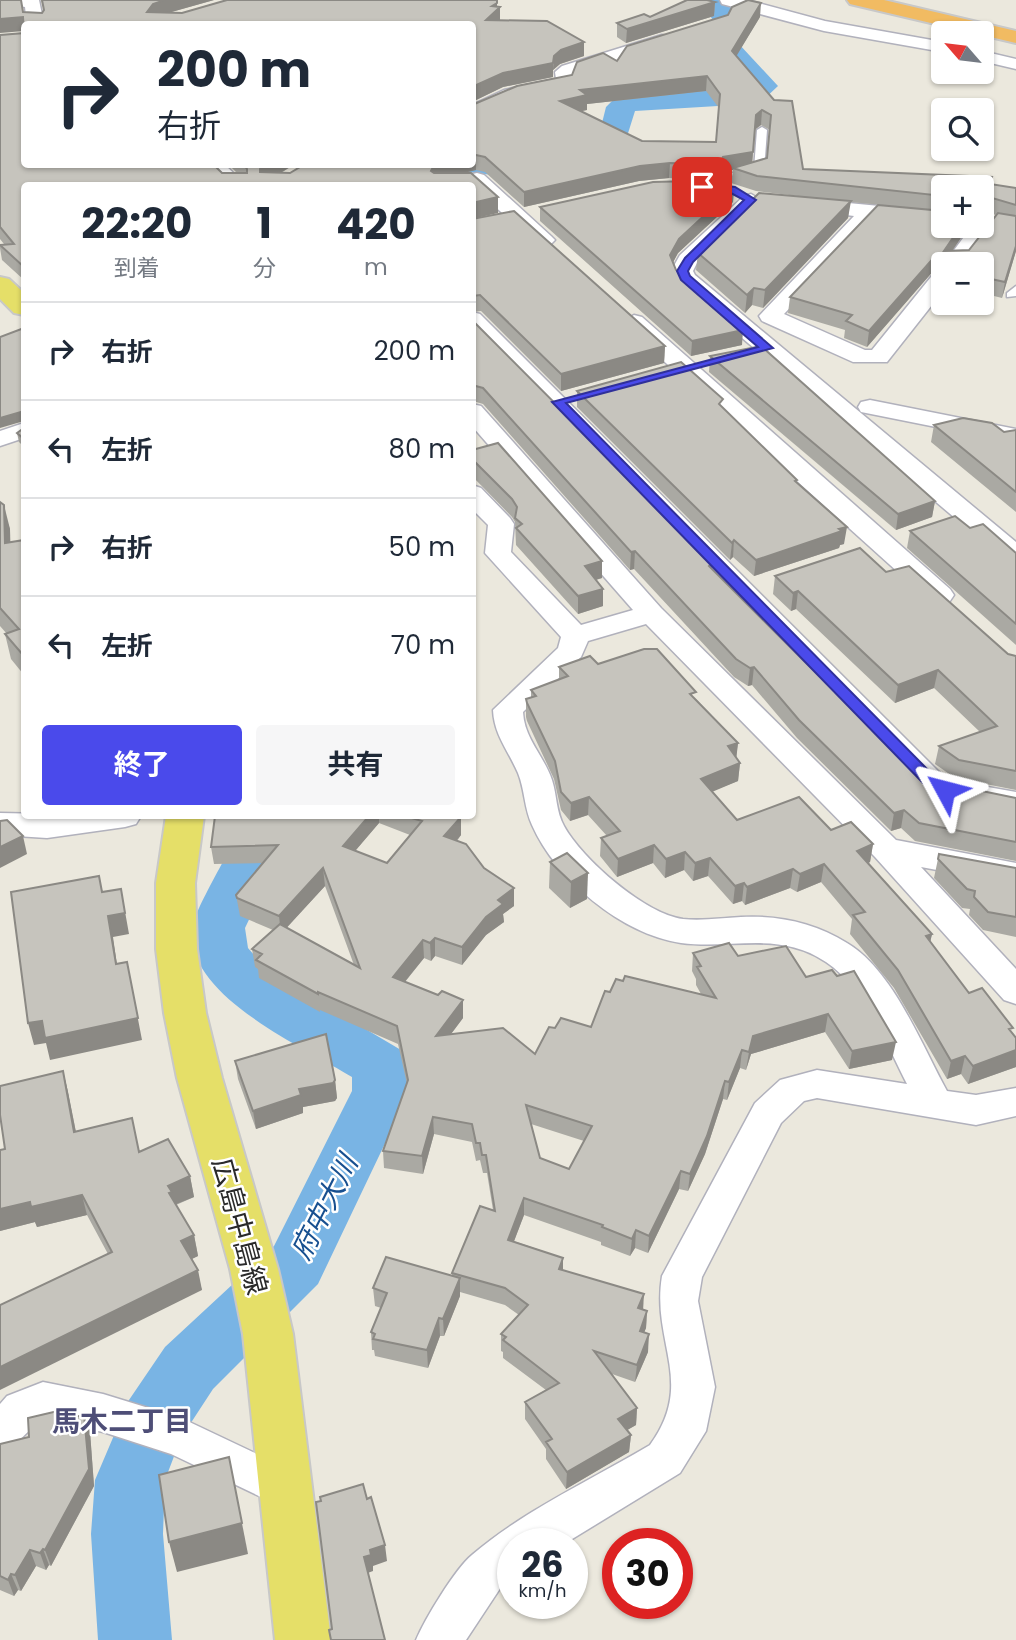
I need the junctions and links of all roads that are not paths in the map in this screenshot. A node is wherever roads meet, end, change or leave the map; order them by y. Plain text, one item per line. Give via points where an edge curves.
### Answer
1 (13, 0) edge
2 (728, 0) edge
3 (857, 0) edge
4 (903, 0) edge
5 (36, 21) edge
6 (1016, 30) edge
7 (682, 34) edge
8 (1016, 37) edge
9 (931, 45) edge
10 (994, 59) edge
11 (1016, 64) edge
12 (476, 110) edge
13 (762, 130) dead end
14 (217, 168) edge
15 (232, 182) edge
16 (460, 182) edge
17 (716, 187) joint
18 (751, 200) junction
19 (545, 211) edge
20 (870, 211) junction
21 (519, 217) junction
22 (931, 217) edge
23 (496, 222) edge
24 (975, 238) edge
25 (963, 252) edge
26 (560, 255) edge
27 (0, 285) edge
28 (931, 292) edge
29 (21, 304) edge
30 (622, 311) edge
31 (476, 322) edge
32 (755, 351) junction
33 (696, 365) junction
34 (659, 374) edge
35 (583, 395) edge
36 (558, 402) junction
37 (870, 407) junction
38 (476, 418) edge
39 (21, 431) edge
40 (1016, 436) edge
41 (0, 439) edge
42 (476, 497) edge
43 (1016, 529) edge
44 (1016, 556) edge
45 (955, 608) edge
46 (651, 614) junction
47 (575, 636) junction
48 (1016, 803) edge
49 (108, 819) edge
50 (185, 819) edge
51 (0, 824) edge
52 (886, 849) junction
53 (1016, 874) edge
54 (1016, 991) edge
55 (935, 1102) junction
56 (1016, 1102) edge
57 (0, 1434) edge
58 (284, 1488) junction
59 (550, 1528) edge
60 (497, 1563) edge
61 (303, 1640) edge
62 (439, 1640) edge

1 - 5 street via 33,5
2 - 9 street via 824,26
3 - 8 highway
4 - 6 highway
7 - 12 street via 568,70 565,83 511,94
10 - 11 street
13 - 17 lane via 759,171 726,177
14 - 15 street
16 - 21 street via 477,178
17 - 18 street
18 - 20 street
18 - 32 street via 682,271
19 - 21 street
20 - 22 street
20 - 28 street via 771,316 861,357 879,357
21 - 23 street
21 - 26 street
24 - 25 street
27 - 29 main road
30 - 33 street
31 - 36 street
32 - 37 street via 785,347
32 - 44 street via 957,520
33 - 34 street
33 - 45 street
35 - 36 street
36 - 48 street via 756,587 929,779 945,790
37 - 40 street
37 - 43 street
38 - 46 street
39 - 41 street
42 - 47 street via 501,524 498,553
46 - 47 street
46 - 52 street
47 - 55 street via 571,651 508,710 507,724 532,763 549,828 597,884 646,921 682,932 751,926 784,930 838,953 863,975
49 - 51 street via 67,826
50 - 58 main road, 広島中島線 via 176,898 180,988 193,1059 250,1254 268,1335
52 - 53 street
52 - 54 street
55 - 56 street via 976,1110
55 - 59 street via 817,1084 793,1090 768,1114 682,1276 678,1301 694,1387 685,1431 665,1459
57 - 58 street via 22,1410 43,1401 103,1413 181,1438
58 - 61 main road, 広島中島線
60 - 62 street via 485,1572

